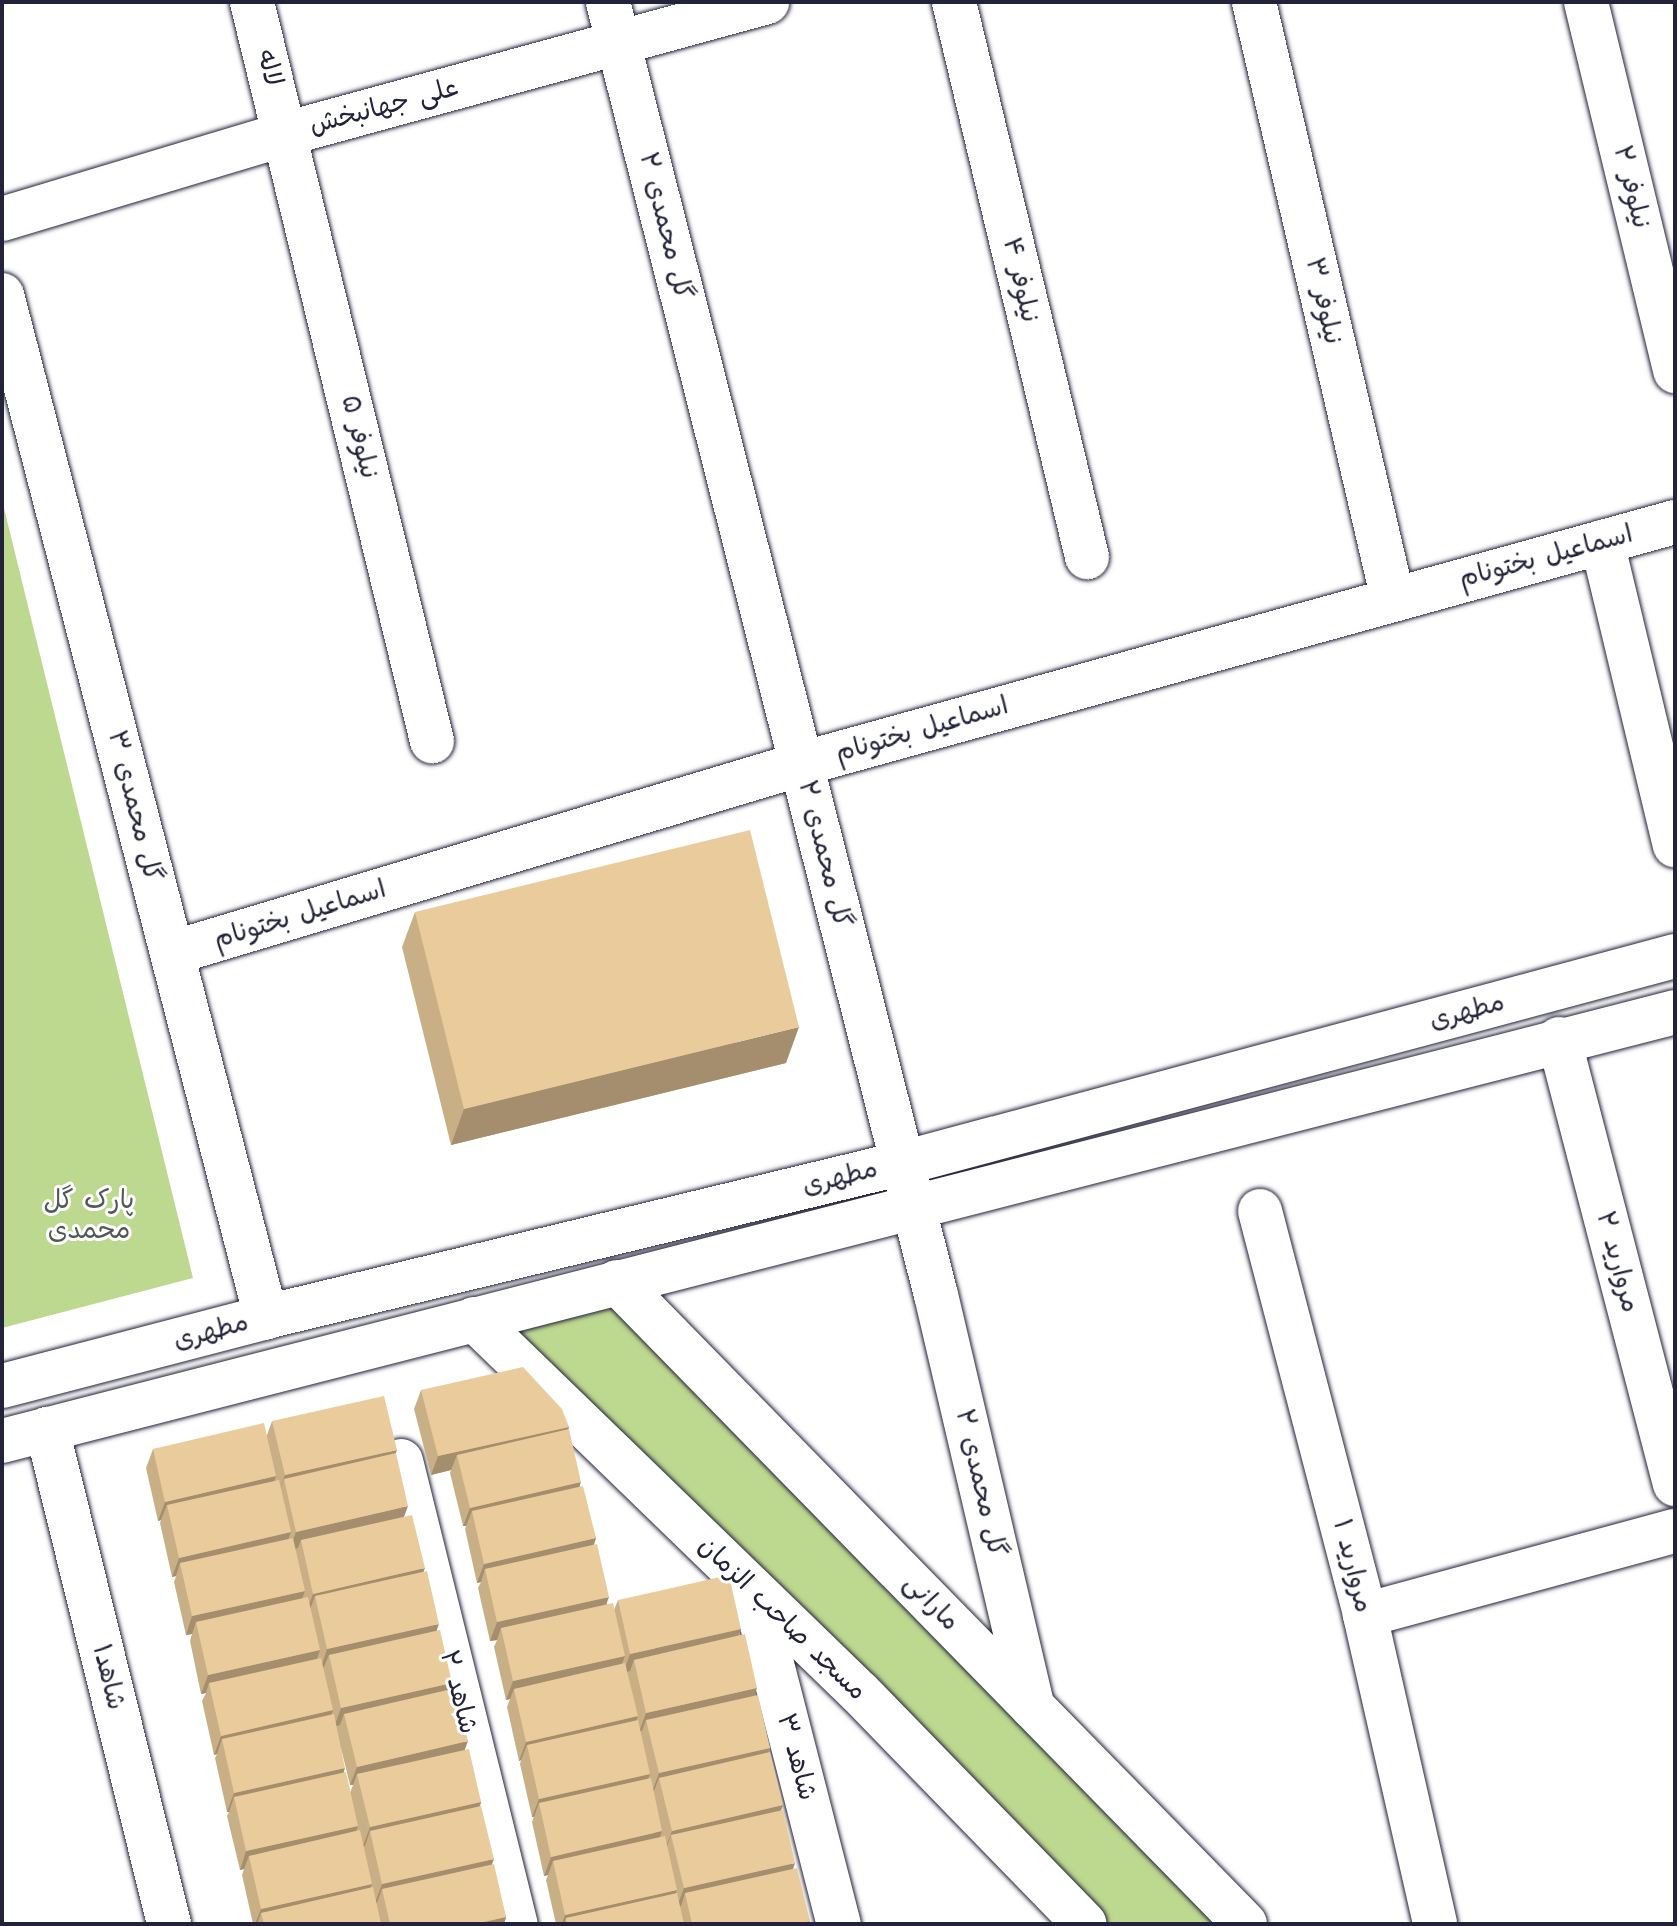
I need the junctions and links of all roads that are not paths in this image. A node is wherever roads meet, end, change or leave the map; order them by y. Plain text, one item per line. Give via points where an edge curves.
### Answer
1 (252, 2) edge
2 (767, 2) edge
3 (954, 2) edge
4 (1254, 2) edge
5 (1586, 2) edge
6 (614, 23) edge
7 (285, 134) junction
8 (2, 219) edge
9 (2, 295) edge
10 (1675, 371) edge
11 (1675, 522) edge
12 (1602, 542) junction
13 (1087, 557) dead end
14 (1393, 600) junction
15 (432, 741) dead end
16 (801, 764) junction
17 (1675, 845) edge
18 (172, 953) junction
19 (1675, 956) edge
20 (1675, 1012) edge
21 (1559, 1039) junction
22 (903, 1163) junction
23 (914, 1206) junction
24 (1260, 1211) dead end
25 (617, 1282) junction
26 (266, 1317) junction
27 (474, 1319) junction
28 (2, 1386) edge
29 (47, 1429) junction
30 (2, 1441) edge
31 (401, 1461) edge
32 (1675, 1484) edge
33 (1675, 1531) edge
34 (753, 1590) junction
35 (1365, 1615) junction
36 (1033, 1707) junction
37 (169, 1924) edge
38 (516, 1924) edge
39 (839, 1924) edge
40 (1085, 1924) edge
41 (1245, 1924) edge
42 (1435, 1924) edge

1 - 7 street, لاله
2 - 6 street, علی جهانبخش
3 - 13 street, نیلوفر ۴
4 - 14 street, نیلوفر ۳
5 - 10 street, نیلوفر ۲
6 - 7 street, علی جهانبخش
6 - 16 street, گل محمدی ۲
7 - 8 street, علی جهانبخش
7 - 15 street, نیلوفر ۵
9 - 18 street, گل محمدی ۳
11 - 12 street, اسماعیل بختونام
12 - 14 street, اسماعیل بختونام
12 - 17 street
14 - 16 street, اسماعیل بختونام
16 - 18 street, اسماعیل بختونام
16 - 22 street, گل محمدی ۲
18 - 26 street, گل محمدی ۳
19 - 22 street, مطهری
20 - 21 street, مطهری
21 - 23 street, مطهری
21 - 32 street, مروارید ۲
22 - 23 street, گل محمدی ۲
22 - 26 street, مطهری
23 - 25 street, مطهری
23 - 36 street, گل محمدی ۲
24 - 35 street, مروارید ۱
25 - 27 street, مطهری
25 - 36 street, مارانی
26 - 28 street, مطهری
27 - 29 street, مطهری
27 - 34 street, مسجد صاحب الزمان
29 - 30 street, مطهری
29 - 37 street, شاهد۱
31 - 38 street, شاهد ۲
33 - 35 street
34 - 39 street, شاهد ۳
34 - 40 street, مسجد صاحب الزمان
35 - 42 street, مروارید ۱
36 - 41 street, مارانی

